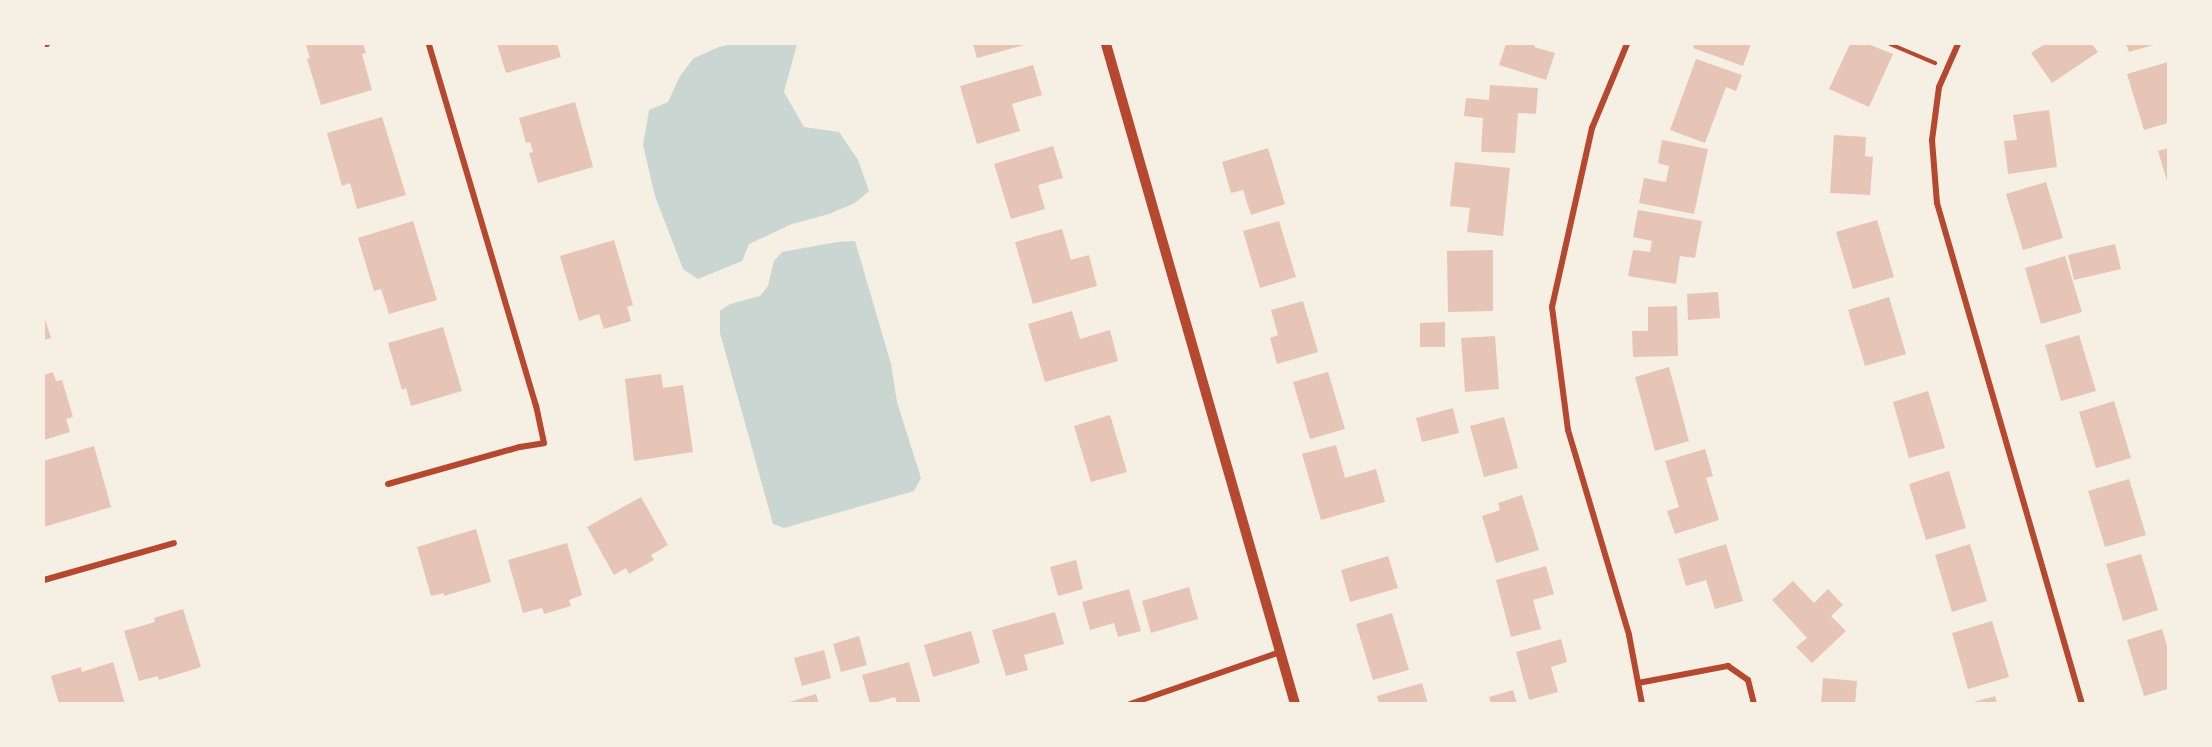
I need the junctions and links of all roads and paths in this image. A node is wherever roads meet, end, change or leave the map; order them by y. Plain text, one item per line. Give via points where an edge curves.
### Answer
1 (429, 44) edge
2 (1106, 44) edge
3 (1627, 44) edge
4 (1890, 44) edge
5 (1958, 44) edge
6 (1947, 68) junction
7 (388, 484) dead end
8 (174, 543) dead end
9 (44, 580) edge
10 (1280, 652) junction
11 (1638, 683) junction
12 (1130, 704) edge
13 (1295, 704) edge
14 (1642, 704) edge
15 (1754, 704) edge
16 (2082, 704) edge

1 - 7 street via 544,443
2 - 10 street
3 - 11 street via 1592,128 1552,307 1568,430 1629,635
4 - 6 path
5 - 6 street
6 - 16 street via 1939,87 1932,140 1937,203
8 - 9 street
10 - 12 street
10 - 13 street
11 - 14 street
11 - 15 street via 1728,666 1748,680

